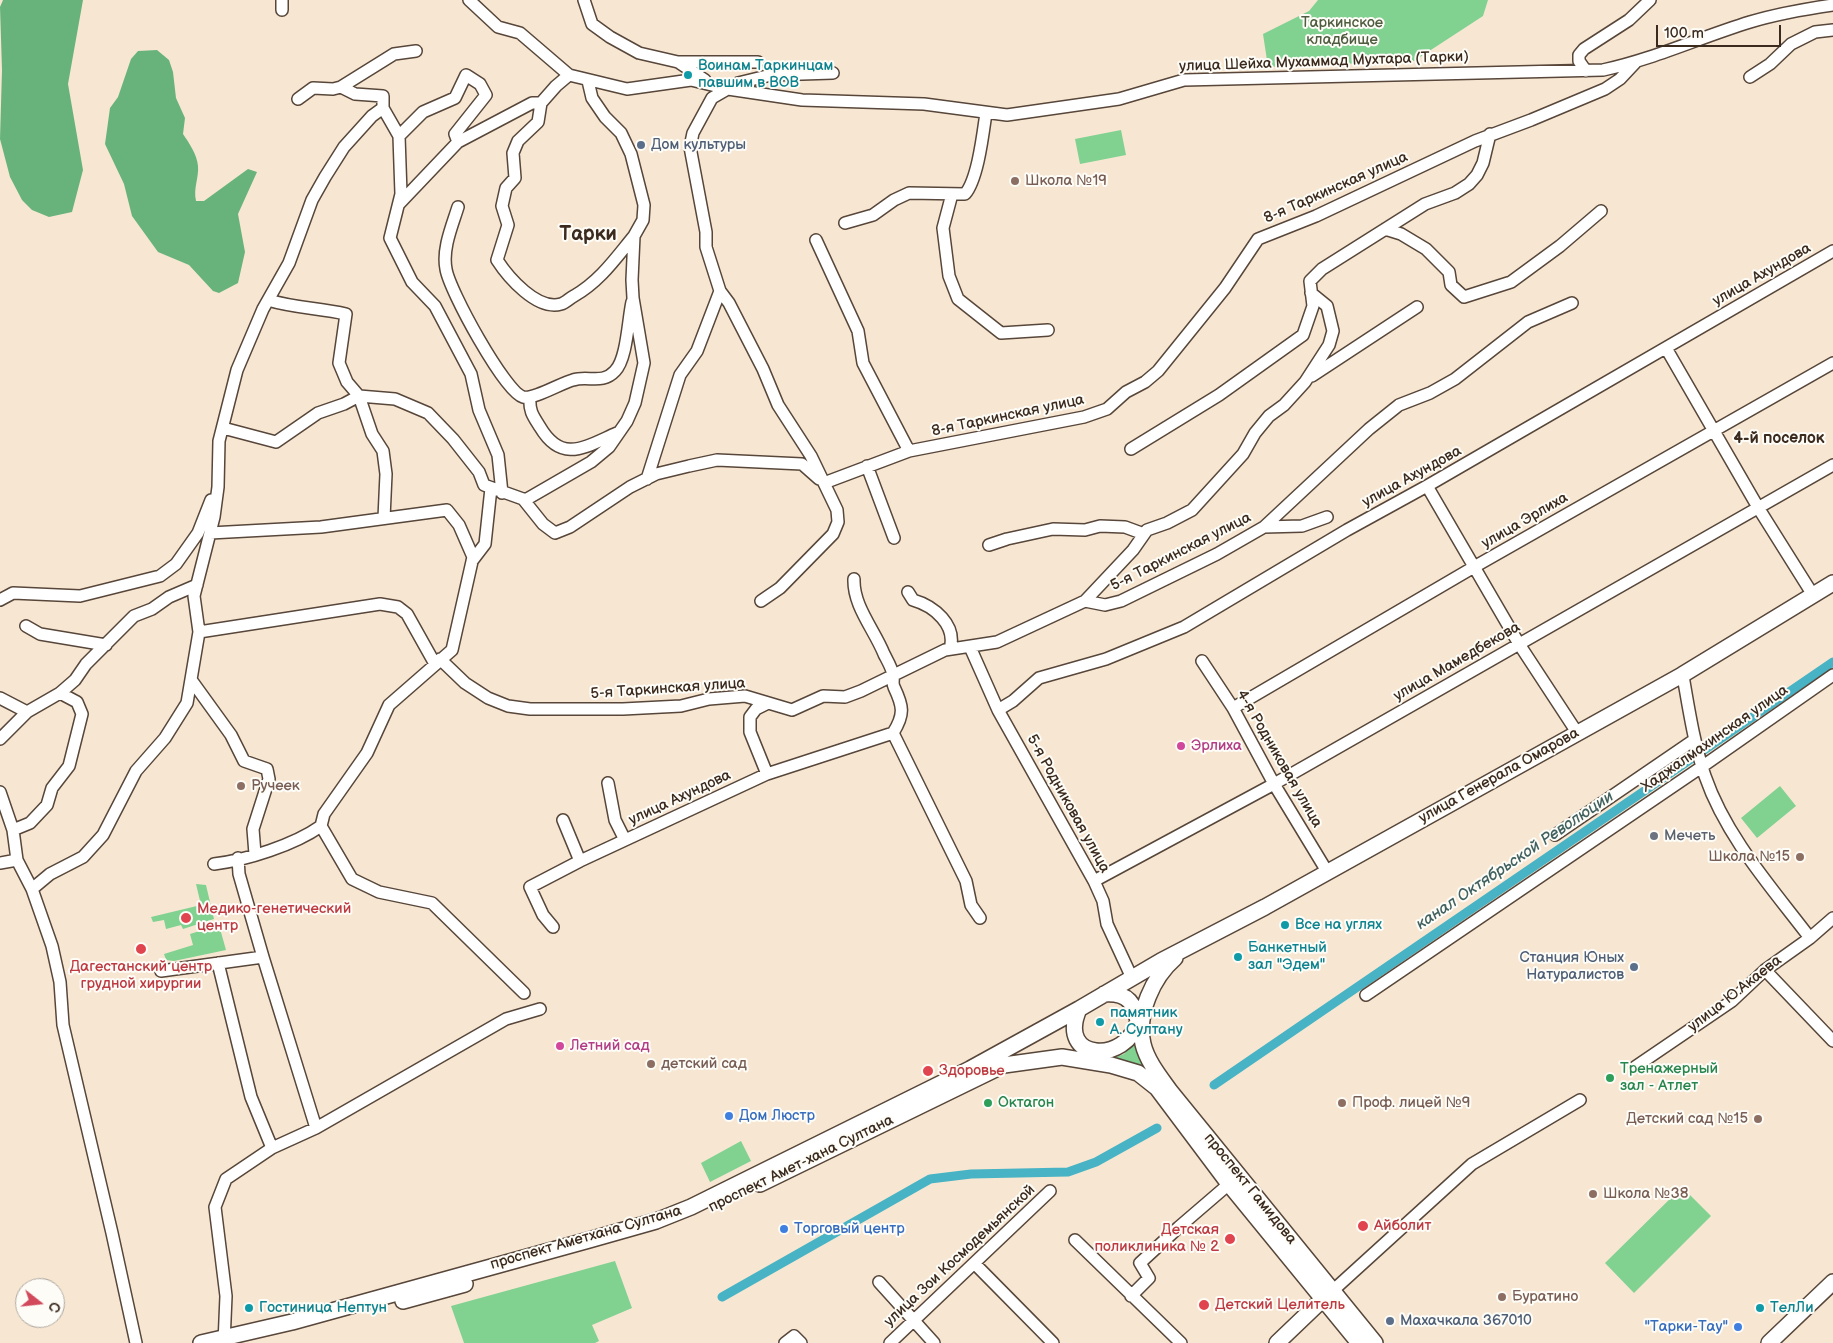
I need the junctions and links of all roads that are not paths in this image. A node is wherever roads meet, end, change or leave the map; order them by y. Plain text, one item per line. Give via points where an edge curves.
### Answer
1 (470, 0) edge
2 (584, 0) edge
3 (1650, 0) edge
4 (1833, 5) edge
5 (1833, 30) edge
6 (416, 51) dead end
7 (678, 62) junction
8 (758, 62) dead end
9 (1635, 63) junction
10 (1586, 71) junction
11 (834, 73) dead end
12 (569, 75) junction
13 (1750, 78) dead end
14 (588, 81) junction
15 (714, 86) junction
16 (341, 87) junction
17 (728, 89) junction
18 (298, 99) dead end
19 (541, 103) junction
20 (383, 108) junction
21 (986, 113) junction
22 (1490, 134) junction
23 (400, 136) junction
24 (458, 142) junction
25 (952, 194) junction
26 (399, 204) junction
27 (458, 207) dead end
28 (1601, 211) dead end
29 (845, 223) dead end
30 (1385, 229) junction
31 (634, 236) junction
32 (816, 240) dead end
33 (1833, 251) edge
34 (720, 291) junction
35 (1311, 292) junction
36 (633, 298) junction
37 (268, 300) junction
38 (1572, 303) dead end
39 (1417, 307) dead end
40 (1048, 330) dead end
41 (1666, 348) junction
42 (1833, 363) edge
43 (1305, 382) junction
44 (359, 396) junction
45 (530, 398) junction
46 (222, 428) junction
47 (1713, 431) junction
48 (617, 433) junction
49 (1130, 450) dead end
50 (909, 451) junction
51 (1833, 465) edge
52 (867, 466) junction
53 (647, 479) junction
54 (824, 483) junction
55 (1427, 486) junction
56 (218, 487) junction
57 (497, 491) junction
58 (523, 499) junction
59 (1759, 509) junction
60 (1327, 517) dead end
61 (384, 518) junction
62 (1264, 527) junction
63 (210, 533) junction
64 (1144, 534) junction
65 (894, 538) dead end
66 (989, 545) dead end
67 (472, 561) junction
68 (1474, 567) junction
69 (854, 579) dead end
70 (1833, 583) edge
71 (197, 585) junction
72 (908, 592) dead end
73 (1813, 595) junction
74 (0, 600) edge
75 (762, 601) dead end
76 (1085, 601) junction
77 (26, 626) dead end
78 (199, 632) junction
79 (1518, 644) junction
80 (106, 645) junction
81 (970, 647) junction
82 (950, 649) junction
83 (1202, 661) dead end
84 (438, 662) junction
85 (1833, 675) edge
86 (893, 676) junction
87 (1682, 676) junction
88 (192, 681) junction
89 (60, 693) junction
90 (0, 698) edge
91 (768, 703) junction
92 (1233, 708) junction
93 (998, 710) junction
94 (27, 712) junction
95 (894, 733) junction
96 (1577, 734) junction
97 (0, 739) edge
98 (1694, 740) junction
99 (1703, 766) junction
100 (767, 774) junction
101 (608, 782) dead end
102 (1274, 784) junction
103 (0, 792) edge
104 (563, 820) dead end
105 (321, 826) junction
106 (13, 830) junction
107 (1555, 835) dead end
108 (625, 840) junction
109 (255, 854) junction
110 (238, 858) junction
111 (17, 860) junction
112 (580, 860) junction
113 (0, 863) edge
114 (214, 864) dead end
115 (1328, 873) junction
116 (1094, 880) junction
117 (32, 889) junction
118 (980, 918) dead end
119 (1833, 918) edge
120 (554, 927) dead end
121 (1810, 938) junction
122 (263, 957) junction
123 (218, 963) junction
124 (1164, 963) junction
125 (1765, 970) junction
126 (161, 971) dead end
127 (1132, 978) junction
128 (524, 993) dead end
129 (1103, 994) junction
130 (1366, 995) dead end
131 (540, 1009) dead end
132 (1079, 1010) junction
133 (1138, 1025) junction
134 (1833, 1041) edge
135 (1091, 1055) junction
136 (1635, 1067) dead end
137 (973, 1073) junction
138 (953, 1083) junction
139 (1580, 1100) dead end
140 (316, 1128) junction
141 (272, 1148) junction
142 (1229, 1184) junction
143 (1050, 1191) dead end
144 (1075, 1240) dead end
145 (975, 1264) junction
146 (879, 1282) dead end
147 (1833, 1282) edge
148 (1327, 1295) junction
149 (1833, 1295) edge
150 (1131, 1296) junction
151 (914, 1321) junction
152 (224, 1340) edge
153 (136, 1343) edge
154 (201, 1343) edge
155 (239, 1343) edge
156 (890, 1343) edge
157 (934, 1343) edge
158 (1053, 1343) edge
159 (1182, 1343) edge
160 (1277, 1343) edge
161 (1359, 1343) edge
162 (1375, 1343) edge
163 (1769, 1343) edge
164 (1781, 1343) edge

1 - 12 street, улица Шейха Мухаммад Мухтара (Тарки) via 498,27 520,33
2 - 7 street via 592,24 610,37 639,53
3 - 10 street via 1629,20 1584,49 1578,61
4 - 9 street, улица Шейха Мухаммад Мухтара (Тарки) via 1794,10 1750,22
5 - 13 street via 1816,32 1791,44
6 - 16 street via 394,54
7 - 8 street
7 - 15 street
9 - 10 street, улица Шейха Мухаммад Мухтара (Тарки)
9 - 22 street, 8-я Таркинская улица via 1605,89
10 - 21 street, улица Шейха Мухаммад Мухтара (Тарки) via 1184,80 1119,99 1067,108 1007,115
11 - 17 street via 771,75 738,83
12 - 14 street, улица Шейха Мухаммад Мухтара (Тарки)
12 - 19 street
14 - 15 street, улица Шейха Мухаммад Мухтара (Тарки) via 628,89 691,80
14 - 31 street via 592,98 604,117 621,133 630,154 644,205 644,220
15 - 17 street, улица Шейха Мухаммад Мухтара (Тарки)
16 - 18 street via 333,90 313,88
16 - 20 street via 356,94 382,96
17 - 21 street, улица Шейха Мухаммад Мухтара (Тарки) via 802,100 924,104
17 - 34 street via 712,98 693,133 690,147 706,247
19 - 24 street via 532,103
19 - 31 street via 538,122 518,141 513,153 515,178 506,188 502,206 508,225 497,260 506,275 516,286 544,302 560,305 601,277
20 - 23 street
20 - 37 street via 344,147 325,177 312,200 286,269
21 - 25 street via 969,189 965,194
22 - 30 street via 1483,163 1469,184 1425,204
22 - 50 street, 8-я Таркинская улица via 1316,216 1258,239 1225,288 1158,372 1106,409 1040,427
23 - 24 street via 423,112 455,98 466,75 480,84 486,95 455,134
23 - 26 street
24 - 26 street
25 - 29 street via 909,193 872,215
25 - 40 street via 943,228 949,276 958,299 1001,333
26 - 57 street via 390,238 412,282 434,306 472,374 479,410 498,455
27 - 45 street via 445,252 446,270 474,332 494,366 521,397
28 - 30 street via 1511,282 1464,297 1450,285 1449,272 1426,250 1401,234
30 - 35 street via 1322,269 1310,281
31 - 36 street
32 - 50 street via 858,331 863,363
33 - 41 street, улица Ахундова
34 - 53 street via 697,351 680,375
34 - 54 street via 763,368 778,405 811,456
35 - 43 street via 1327,306 1333,331
35 - 49 street via 1313,306 1303,335 1219,395
36 - 45 street via 622,359 616,371 605,379 576,379
36 - 48 street via 644,363 635,403
37 - 44 street via 292,307 346,314 339,363 347,382
37 - 46 street via 237,370
38 - 62 street, 5-я Таркинская улица via 1528,322 1455,379 1399,405
39 - 43 street
41 - 47 street
41 - 55 street, улица Ахундова
42 - 47 street, улица Эрлиха
43 - 64 street via 1269,416 1243,454 1192,510
44 - 46 street via 318,413 276,442
44 - 57 street via 395,399 428,413 454,439 479,472 484,485
44 - 61 street via 372,434 383,451 386,474
45 - 48 street via 530,411 549,442 564,450 584,447
46 - 56 street
47 - 59 street
47 - 68 street, улица Эрлиха
48 - 58 street via 609,447 591,462
50 - 52 street, 8-я Таркинская улица
51 - 59 street, улица Мамедбекова
52 - 54 street, 8-я Таркинская улица
52 - 65 street
53 - 54 street via 717,460 802,464
53 - 58 street via 555,533
54 - 75 street via 837,510 838,522 833,534 780,588
55 - 68 street
55 - 93 street, улица Ахундова via 1184,627 1106,659 1039,678 1014,701
56 - 63 street
56 - 74 street via 198,533 176,564 160,576 80,596 13,593
57 - 58 street
57 - 67 street via 485,544
59 - 73 street
59 - 79 street, улица Мамедбекова
60 - 62 street via 1302,526
61 - 63 street via 321,527
61 - 67 street via 447,510 459,525
62 - 76 street, 5-я Таркинская улица via 1121,601 1105,605
63 - 71 street
64 - 66 street via 1125,527 1053,529
64 - 76 street
67 - 84 street via 452,650
68 - 79 street
68 - 92 street, улица Эрлиха
69 - 86 street via 857,601 874,629
70 - 73 main road, улица Генерала Омарова
71 - 78 street via 194,596
71 - 80 street via 134,616
72 - 82 street via 913,600 928,604 941,616 952,633
73 - 87 main road, улица Генерала Омарова
73 - 96 main road, улица Генерала Омарова
76 - 81 street, 5-я Таркинская улица via 997,642
77 - 80 street via 40,634
78 - 84 street, 5-я Таркинская улица via 380,604 398,607 407,614
78 - 88 street
79 - 96 street
79 - 102 street, улица Мамедбекова
80 - 89 street
81 - 82 street, 5-я Таркинская улица
81 - 93 street, 5-я Родниковая улица
82 - 86 street, 5-я Таркинская улица
83 - 92 street, 4-я Родниковая улица
84 - 91 street, 5-я Таркинская улица via 488,698 516,707 623,709 681,706 709,699 745,696
84 - 105 street via 389,705 367,753 324,814
85 - 99 street, Хаджалмахинская улица
86 - 91 street, 5-я Таркинская улица via 845,697 823,696 792,710
86 - 95 street via 893,685 900,697 902,719
87 - 96 main road, улица Генерала Омарова
87 - 98 street
88 - 109 street via 231,735 244,761 267,769 269,779 253,829
88 - 117 street via 180,717 136,771 103,835 83,857 50,874
89 - 94 street
89 - 106 street via 77,702 82,714 69,766 52,788 47,805 30,823
90 - 94 street
91 - 100 street via 756,709 750,717 750,732
92 - 102 street, 4-я Родниковая улица
93 - 116 street, 5-я Родниковая улица
94 - 97 street
95 - 100 street, улица Ахундова
95 - 118 street via 966,881 971,905
96 - 115 main road, улица Генерала Омарова
98 - 99 street
98 - 107 street
99 - 121 street via 1720,810 1740,844
99 - 130 street, Хаджалмахинская улица
100 - 108 street, улица Ахундова
101 - 108 street via 615,820
102 - 115 street, 4-я Родниковая улица
102 - 116 street, улица Мамедбекова
103 - 106 street
104 - 112 street
105 - 109 street via 308,835
105 - 128 street via 352,879 379,892 432,903
106 - 111 street
108 - 112 street, улица Ахундова
109 - 110 street
110 - 114 street
110 - 122 street via 239,874
111 - 113 street
111 - 117 street
112 - 120 street, улица Ахундова via 530,887 543,915
115 - 124 main road, улица Генерала Омарова
116 - 127 street, 5-я Родниковая улица via 1103,901 1107,924
117 - 153 street via 57,964 63,1025
119 - 121 street, улица Ю.Акаева
121 - 125 street, улица Ю.Акаева
122 - 123 street
122 - 140 street
123 - 126 street
123 - 141 street via 251,1097
124 - 127 main road, улица Генерала Омарова
124 - 133 main road
125 - 134 street
125 - 136 street, улица Ю.Акаева via 1732,1000
127 - 129 main road, улица Генерала Омарова
129 - 132 main road
129 - 133 main road, проспект Гамидова via 1121,995 1134,1008
131 - 140 street via 506,1019
132 - 135 main road via 1074,1027 1077,1041
132 - 137 main road via 1018,1041
133 - 135 main road via 1121,1044
133 - 148 main road, проспект Гамидова via 1146,1053 1170,1091 1231,1163
135 - 137 main road via 1048,1057
135 - 142 main road, проспект Гамидова via 1138,1073 1152,1083
137 - 138 main road
138 - 152 main road, проспект Аметхана Султана via 656,1221
138 - 155 main road, проспект Амет-хана Султана via 702,1213 665,1227 372,1310
139 - 148 street via 1472,1164
140 - 141 street
141 - 152 street via 226,1179 215,1207 226,1296
142 - 148 main road, проспект Гамидова
142 - 150 street via 1140,1263 1149,1278
143 - 145 street, улица Зои Космодемьянской
144 - 150 street
145 - 151 street, улица Зои Космодемьянской
145 - 158 street
146 - 151 street
147 - 163 main road
148 - 160 main road
148 - 161 main road, проспект Гамидова
148 - 162 main road, проспект Гамидова
149 - 164 main road
150 - 159 street
151 - 156 street, улица Зои Космодемьянской
151 - 157 street
152 - 154 main road, проспект Аметхана Султана

